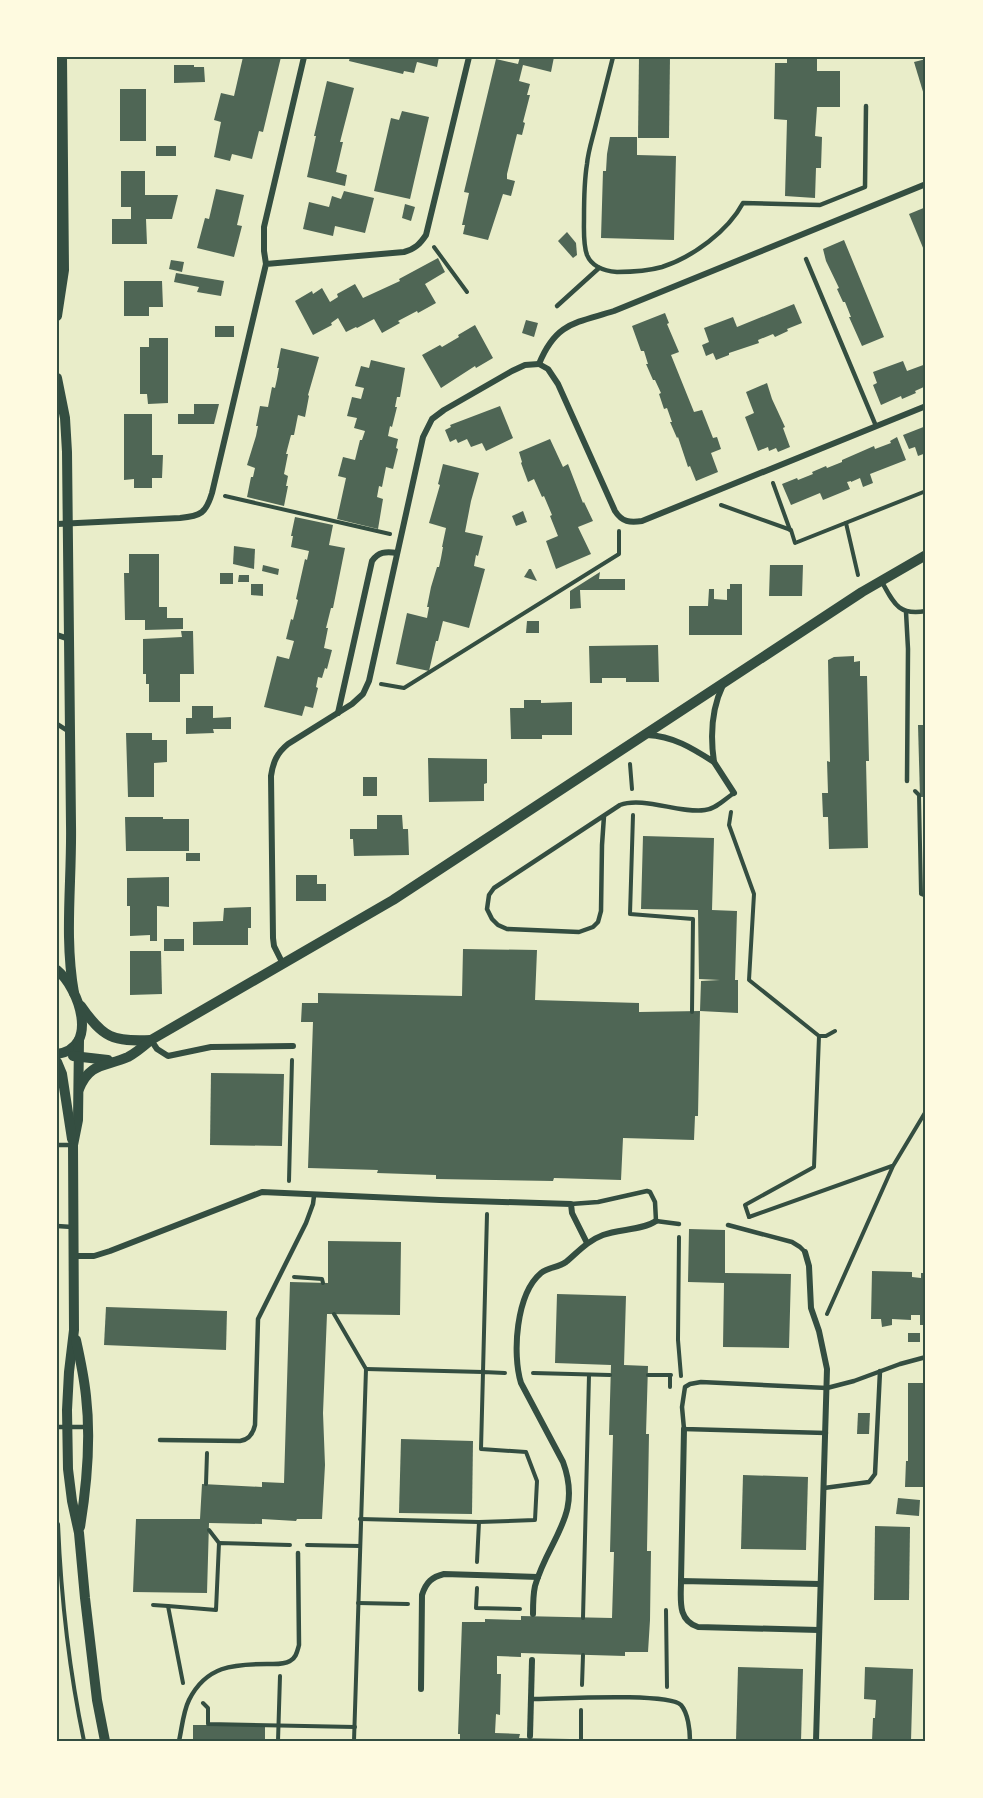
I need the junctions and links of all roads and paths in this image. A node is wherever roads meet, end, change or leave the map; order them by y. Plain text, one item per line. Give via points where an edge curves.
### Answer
1 (62, 57) edge
2 (304, 57) edge
3 (469, 57) edge
4 (613, 57) edge
5 (866, 106) dead end
6 (60, 145) edge
7 (926, 184) edge
8 (426, 235) junction
9 (806, 259) dead end
10 (266, 264) junction
11 (599, 268) junction
12 (467, 292) dead end
13 (557, 306) dead end
14 (57, 316) edge
15 (539, 364) junction
16 (57, 378) edge
17 (926, 406) edge
18 (876, 426) junction
19 (768, 470) junction
20 (926, 491) edge
21 (212, 493) junction
22 (701, 498) junction
23 (626, 521) junction
24 (62, 523) edge
25 (846, 523) junction
26 (791, 530) junction
27 (400, 537) junction
28 (397, 553) junction
29 (926, 555) edge
30 (881, 580) junction
31 (862, 592) junction
32 (926, 611) edge
33 (906, 612) junction
34 (57, 635) edge
35 (69, 639) junction
36 (369, 681) junction
37 (724, 683) junction
38 (338, 713) junction
39 (57, 724) edge
40 (70, 733) junction
41 (646, 735) junction
42 (622, 751) junction
43 (714, 762) junction
44 (907, 781) dead end
45 (734, 793) junction
46 (919, 795) dead end
47 (633, 803) junction
48 (604, 816) junction
49 (926, 896) edge
50 (283, 964) junction
51 (57, 970) edge
52 (76, 997) junction
53 (692, 1012) dead end
54 (835, 1031) dead end
55 (819, 1036) junction
56 (79, 1040) junction
57 (151, 1040) junction
58 (293, 1046) joint
59 (58, 1057) edge
60 (79, 1058) junction
61 (116, 1060) junction
62 (79, 1089) junction
63 (926, 1111) edge
64 (57, 1145) edge
65 (73, 1145) junction
66 (893, 1166) junction
67 (288, 1194) junction
68 (314, 1196) junction
69 (571, 1204) junction
70 (656, 1221) junction
71 (679, 1224) joint
72 (487, 1225) dead end
73 (728, 1225) dead end
74 (57, 1226) edge
75 (74, 1227) junction
76 (587, 1243) junction
77 (805, 1252) joint
78 (74, 1256) junction
79 (279, 1276) junction
80 (323, 1283) dead end
81 (334, 1314) dead end
82 (75, 1330) junction
83 (819, 1331) junction
84 (926, 1357) edge
85 (366, 1369) junction
86 (880, 1371) junction
87 (483, 1372) junction
88 (518, 1373) junction
89 (589, 1375) junction
90 (610, 1375) dead end
91 (648, 1375) dead end
92 (681, 1376) junction
93 (685, 1387) junction
94 (827, 1388) junction
95 (62, 1427) edge
96 (87, 1427) junction
97 (684, 1429) junction
98 (826, 1433) junction
99 (160, 1440) dead end
100 (208, 1440) junction
101 (206, 1485) dead end
102 (824, 1488) junction
103 (360, 1519) junction
104 (479, 1522) junction
105 (58, 1523) edge
106 (209, 1530) dead end
107 (79, 1533) junction
108 (219, 1543) junction
109 (360, 1546) junction
110 (298, 1553) dead end
111 (477, 1575) junction
112 (538, 1577) junction
113 (681, 1581) junction
114 (820, 1584) junction
115 (666, 1600) dead end
116 (358, 1603) junction
117 (153, 1605) dead end
118 (422, 1605) junction
119 (168, 1606) junction
120 (533, 1611) joint
121 (583, 1618) dead end
122 (819, 1630) junction
123 (532, 1659) dead end
124 (280, 1664) junction
125 (421, 1689) dead end
126 (194, 1692) junction
127 (531, 1699) junction
128 (667, 1699) junction
129 (279, 1726) junction
130 (355, 1727) junction
131 (530, 1736) dead end
132 (84, 1741) edge
133 (105, 1741) edge
134 (179, 1741) edge
135 (278, 1741) edge
136 (354, 1741) edge
137 (690, 1741) edge
138 (816, 1741) edge

1 - 6 street
2 - 10 street via 264,227
3 - 8 street
4 - 11 lane via 584,187 585,245 590,260
5 - 11 lane via 865,187 820,205 743,203 725,228 675,262 642,271
6 - 14 street via 64,270
7 - 15 street via 615,311 564,327 548,345
8 - 10 street via 421,244 404,252
8 - 12 path
9 - 18 lane
10 - 21 street
11 - 13 lane
15 - 23 street via 548,369 558,384 615,511
15 - 27 street via 512,371 432,419 423,437
16 - 24 street via 65,418
17 - 18 street
18 - 19 street
19 - 22 street
19 - 26 path
20 - 25 path
21 - 24 street via 206,509 194,517
21 - 27 path
22 - 23 street via 642,521
22 - 26 path
23 - 36 path via 619,532 619,554 404,688
24 - 35 street
25 - 26 path via 795,543
25 - 31 path
27 - 28 street
28 - 36 street
28 - 38 street via 381,553 370,567
29 - 30 street
30 - 31 street
30 - 33 lane via 897,608
31 - 37 street
32 - 33 lane
33 - 44 lane
34 - 35 street
35 - 40 street
36 - 38 street via 363,694
37 - 41 street
37 - 43 street via 713,712
38 - 50 street via 282,749 272,768 273,938
39 - 40 lane
40 - 52 street via 72,862 68,936 70,975
41 - 42 street
41 - 43 street via 667,737
42 - 47 path via 631,765
42 - 50 street via 393,900
43 - 45 street
45 - 47 lane via 704,811
45 - 55 path via 729,825 754,894 749,980
46 - 49 path via 921,894
47 - 48 lane via 620,805
47 - 53 path via 630,914 693,919
48 - 48 lane via 494,888 487,904 495,923 507,929 579,932 593,927 601,911
50 - 57 street
51 - 52 street
52 - 56 street via 81,1019
52 - 57 street via 106,1034 129,1041
54 - 55 path
55 - 66 path via 814,1167 745,1205 749,1217
56 - 59 street
56 - 60 street
57 - 58 street via 168,1056 211,1047
57 - 61 street
58 - 67 path
59 - 60 street
59 - 65 street
60 - 61 street
60 - 62 street
61 - 62 street via 91,1070
62 - 65 street
63 - 66 path
64 - 65 lane
65 - 75 street
66 - 83 path
67 - 68 street
67 - 78 street via 255,1193 110,1251
68 - 69 street
68 - 79 lane via 306,1223
69 - 70 lane via 650,1191
69 - 76 street
70 - 71 lane
70 - 76 street via 605,1234
71 - 92 path
72 - 87 path
73 - 77 lane via 792,1242
74 - 75 lane
75 - 78 street
76 - 88 street via 560,1267 539,1274 527,1292 516,1346
77 - 83 street via 811,1308
78 - 82 street
79 - 80 path via 322,1279
79 - 100 lane via 258,1319 253,1432 242,1440
81 - 85 path
82 - 95 street
82 - 96 street
83 - 94 street via 828,1369
84 - 86 lane
85 - 87 path
85 - 103 path
86 - 94 lane
86 - 102 lane via 875,1474 869,1482
87 - 88 path
87 - 104 path via 481,1449 526,1452 537,1481 535,1520
88 - 89 path
88 - 112 street via 563,1462 570,1493 567,1514
89 - 90 path
89 - 121 path
91 - 92 path
92 - 93 path
93 - 94 lane via 702,1382
93 - 97 lane
94 - 98 street
95 - 96 lane
95 - 107 street
96 - 107 street via 88,1469
97 - 98 lane
97 - 113 street
98 - 102 street
99 - 100 lane
100 - 101 path
102 - 114 street
103 - 104 path
103 - 109 path
104 - 111 path
105 - 132 path via 65,1622
106 - 108 path
107 - 133 street via 84,1598
108 - 109 path
108 - 119 path via 216,1610
109 - 116 path
110 - 124 lane via 298,1645 292,1659
111 - 112 street
111 - 118 street via 435,1576 425,1586
111 - 120 path via 476,1608
112 - 120 street
113 - 114 street
113 - 122 street via 684,1618 698,1627
114 - 122 street
115 - 128 path
116 - 118 path
116 - 130 path
117 - 119 path
118 - 125 street
119 - 126 path via 183,1684
122 - 138 street
123 - 127 street
124 - 126 lane via 221,1669 208,1676
124 - 129 path
126 - 129 path via 208,1708 208,1724
126 - 134 lane via 186,1706
127 - 128 lane
127 - 131 street
128 - 137 lane via 681,1706
129 - 130 path
129 - 135 path
130 - 136 path

